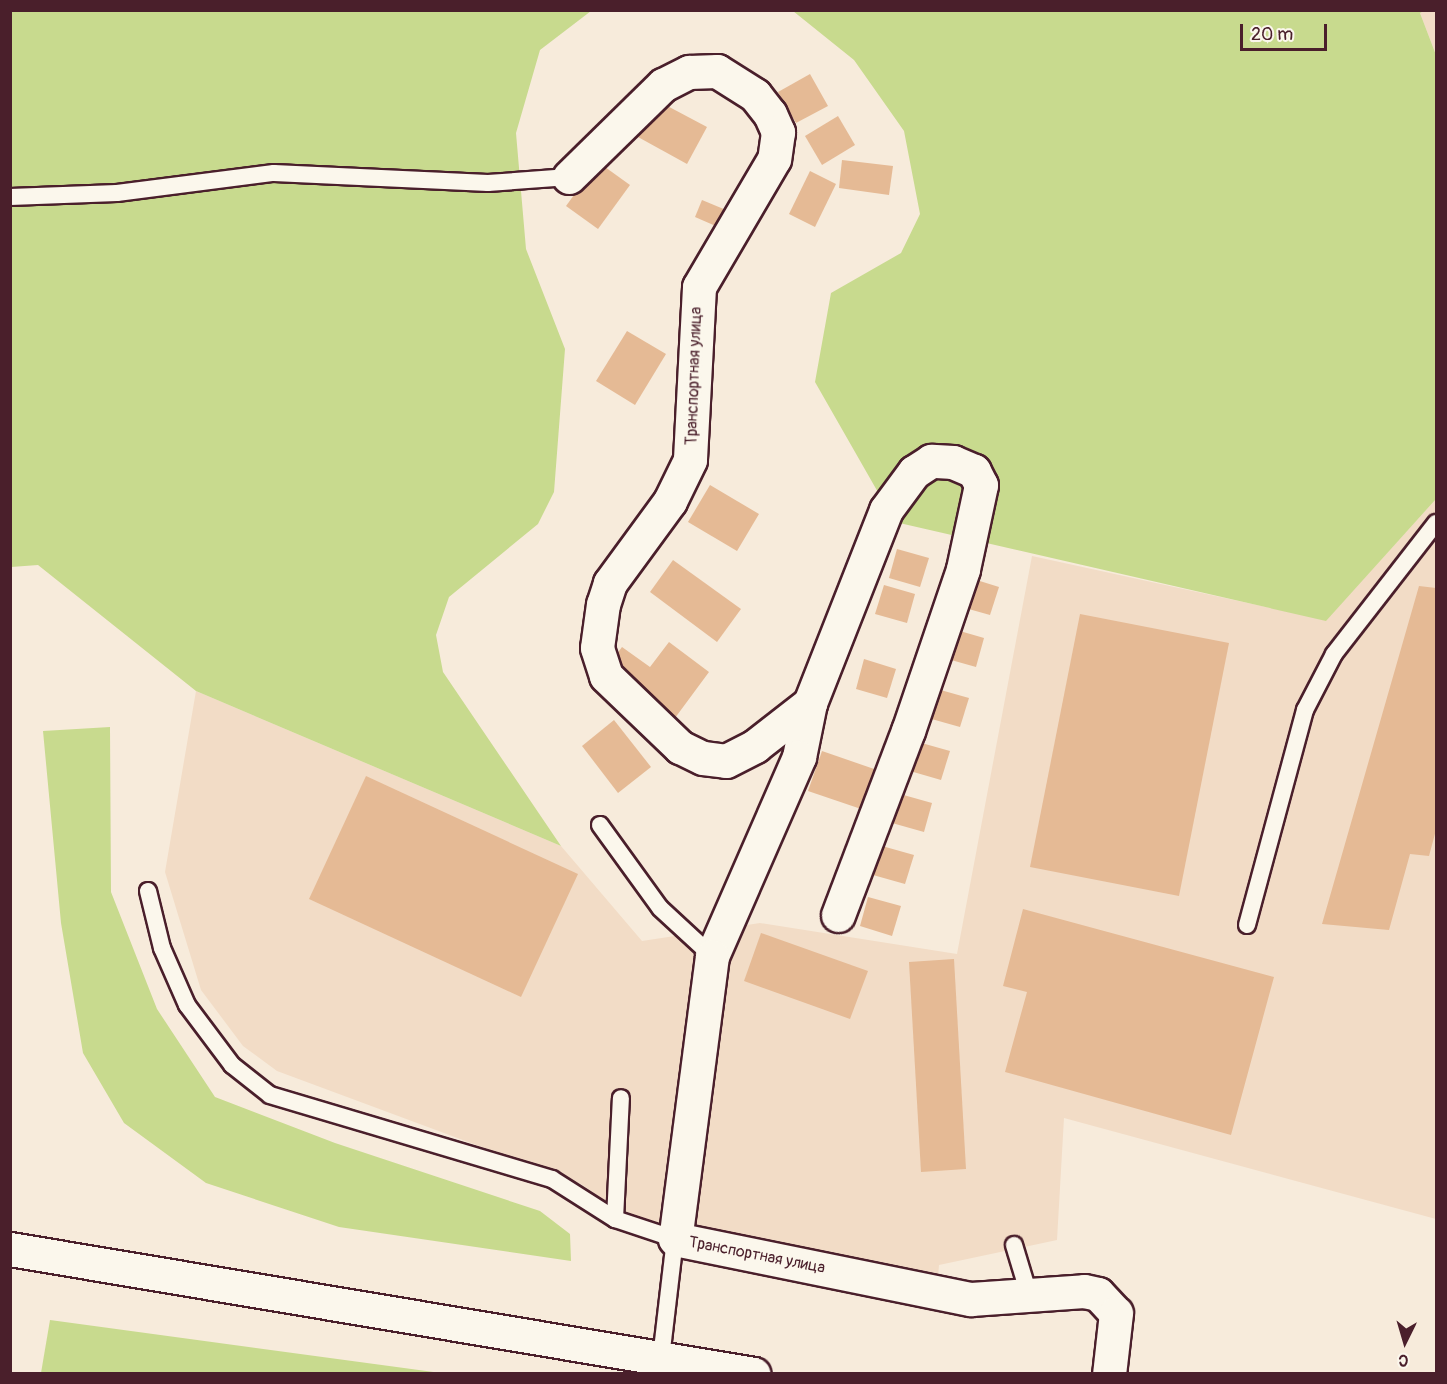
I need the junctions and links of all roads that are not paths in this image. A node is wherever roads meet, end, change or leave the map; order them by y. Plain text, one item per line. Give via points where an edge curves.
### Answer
1 (569, 177) joint
2 (10, 197) edge
3 (1437, 523) edge
4 (810, 703) junction
5 (600, 825) dead end
6 (148, 891) dead end
7 (838, 915) dead end
8 (1247, 925) dead end
9 (712, 956) junction
10 (621, 1098) dead end
11 (615, 1219) junction
12 (675, 1239) junction
13 (1014, 1245) dead end
14 (10, 1249) edge
15 (1030, 1298) junction
16 (661, 1358) junction
17 (754, 1374) edge
18 (1109, 1374) edge

1 - 2 lane via 488,183 274,173 117,193
1 - 4 street, Транспортная улица via 663,85 689,72 717,71 755,95 770,114 778,132 774,159 699,287 690,460 670,501 610,583 597,648 606,676 680,747 703,758 726,761 755,746
3 - 8 lane via 1334,654 1305,710
4 - 7 street, Транспортная улица via 886,510 899,487 931,461 953,462 974,471 981,485 980,500 963,569 908,731
4 - 9 street, Транспортная улица via 799,757
5 - 9 lane via 660,908
6 - 11 lane via 162,948 187,1005 232,1065 270,1095 552,1179
9 - 12 street, Транспортная улица
10 - 11 lane
11 - 12 lane
12 - 15 street, Транспортная улица via 971,1299
12 - 16 lane
13 - 15 lane
14 - 16 street
15 - 18 street, Транспортная улица via 1084,1291 1109,1302 1116,1313
16 - 17 street

